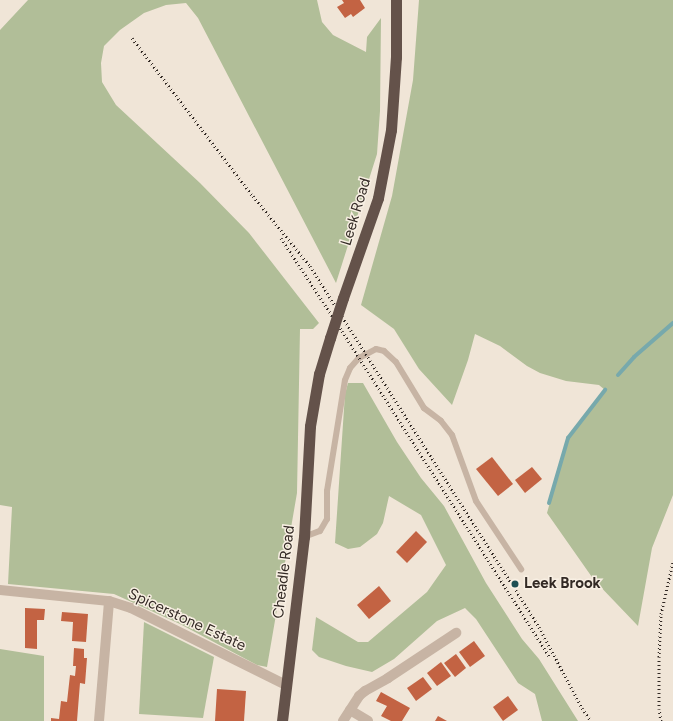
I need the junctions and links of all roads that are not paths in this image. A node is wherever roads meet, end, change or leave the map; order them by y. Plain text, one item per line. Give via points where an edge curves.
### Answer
1 (396, 0) edge
2 (310, 426) joint
3 (304, 537) junction
4 (521, 569) dead end
5 (0, 590) edge
6 (109, 601) junction
7 (456, 633) dead end
8 (286, 685) junction
9 (350, 710) junction
10 (99, 721) edge
11 (282, 721) edge
12 (343, 721) edge
13 (368, 721) edge

1 - 2 highway, Leek Road, bridge via 396,57 388,144 378,198 318,374
2 - 3 highway, Cheadle Road
3 - 4 lane via 320,531 327,519 327,492 344,380 359,358 376,349 384,351 396,362 424,408 441,421 452,435 476,501
3 - 8 highway, Cheadle Road
5 - 6 street, Spicerstone Estate
6 - 8 street, Spicerstone Estate via 131,608
6 - 10 street
7 - 9 street via 365,691
8 - 11 highway, Cheadle Road
9 - 12 street
9 - 13 street

